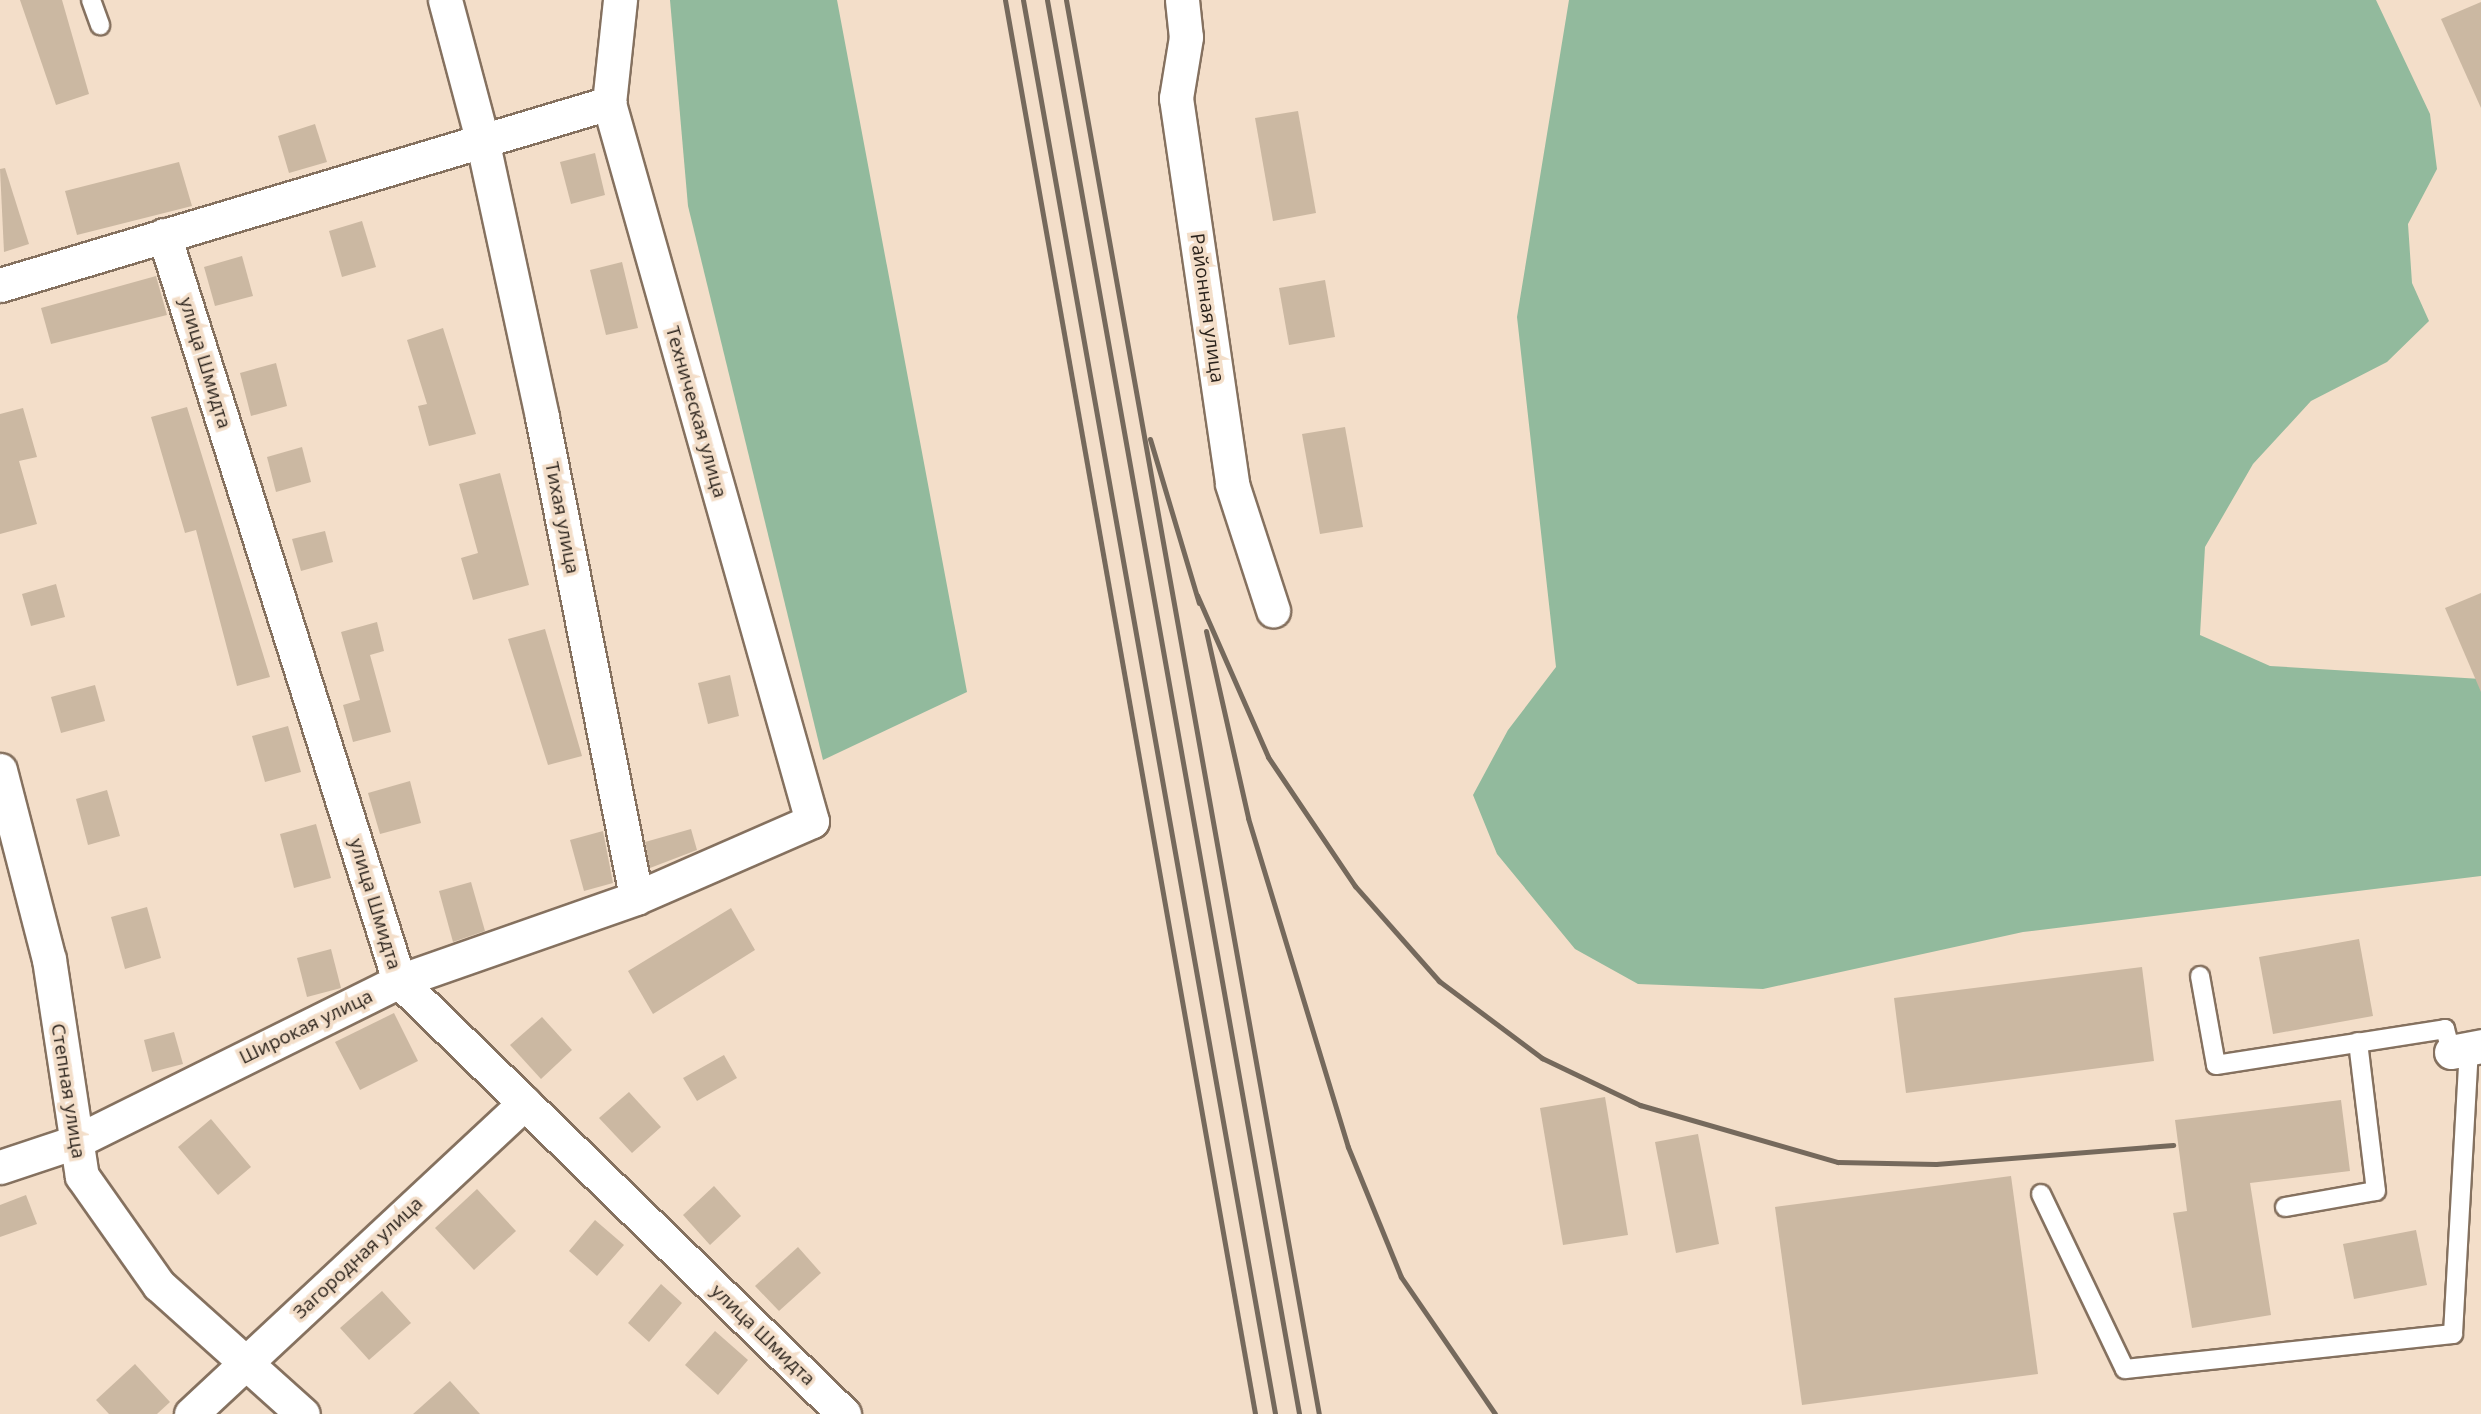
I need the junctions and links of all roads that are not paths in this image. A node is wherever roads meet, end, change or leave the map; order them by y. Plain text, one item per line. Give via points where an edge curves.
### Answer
1 (91, 0) edge
2 (445, 0) edge
3 (620, 0) edge
4 (1182, 0) edge
5 (100, 25) dead end
6 (609, 103) junction
7 (482, 139) junction
8 (164, 235) junction
9 (0, 285) edge
10 (1273, 610) dead end
11 (0, 770) edge
12 (812, 821) joint
13 (636, 898) junction
14 (2200, 976) dead end
15 (399, 981) junction
16 (2358, 1042) junction
17 (2467, 1049) edge
18 (525, 1103) junction
19 (75, 1142) junction
20 (0, 1167) edge
21 (2042, 1194) dead end
22 (2286, 1207) dead end
23 (246, 1363) junction
24 (191, 1414) edge
25 (303, 1414) edge
26 (844, 1414) edge

1 - 5 lane
2 - 7 street, Тихая улица
3 - 6 street, Техническая улица
4 - 10 street, Районная улица via 1186,37 1176,98 1230,470
6 - 7 street
6 - 12 street, Техническая улица
7 - 8 street
7 - 13 street, Тихая улица
8 - 9 street
8 - 15 street, улица Шмидта
11 - 19 street, Степная улица via 49,959
12 - 13 street, Широкая улица
13 - 15 street, Широкая улица
14 - 16 lane via 2216,1065
15 - 18 street, улица Шмидта
15 - 19 street, Широкая улица
16 - 17 lane via 2445,1029
16 - 22 lane via 2376,1191
17 - 21 lane via 2453,1334 2125,1369
18 - 23 street, Загородная улица
18 - 26 street, улица Шмидта
19 - 20 street, Широкая улица
19 - 23 street, Степная улица via 82,1176 159,1285
23 - 24 street, Загородная улица
23 - 25 street, Степная улица

